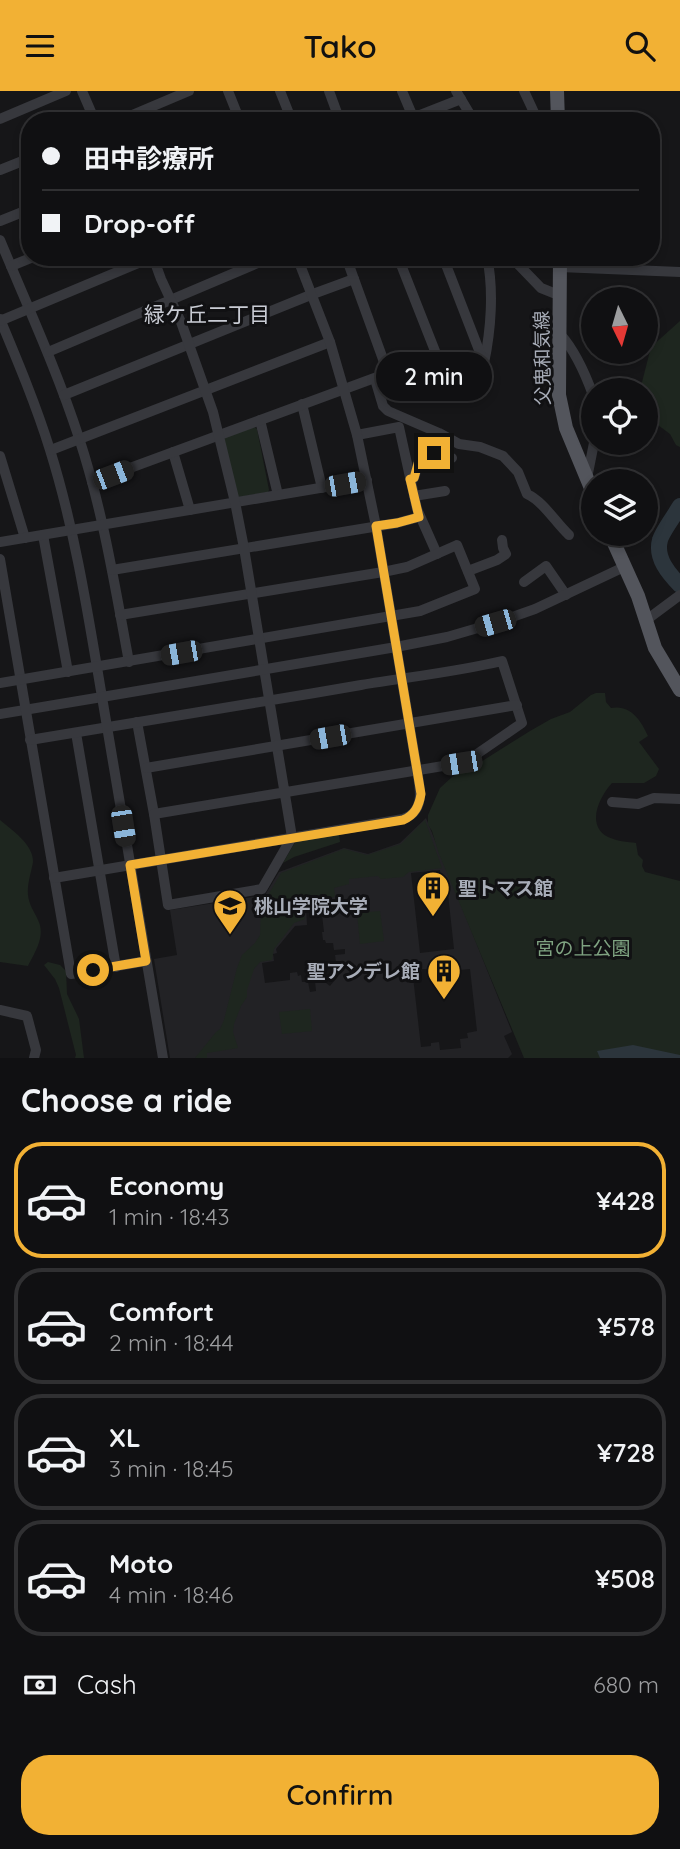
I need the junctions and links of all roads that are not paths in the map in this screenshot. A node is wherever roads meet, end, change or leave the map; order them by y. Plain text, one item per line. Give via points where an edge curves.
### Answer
1 (66, 91) edge
2 (82, 91) edge
3 (189, 91) edge
4 (228, 91) edge
5 (280, 91) edge
6 (329, 91) edge
7 (402, 91) edge
8 (524, 91) edge
9 (557, 91) edge
10 (459, 95) edge
11 (91, 112) edge
12 (139, 112) edge
13 (236, 112) edge
14 (288, 112) edge
15 (337, 112) edge
16 (407, 112) edge
17 (424, 112) edge
18 (469, 112) edge
19 (534, 112) edge
20 (558, 112) edge
21 (0, 119) edge
22 (21, 162) edge
23 (0, 170) edge
24 (21, 213) edge
25 (0, 221) edge
26 (0, 240) edge
27 (21, 262) edge
28 (132, 266) edge
29 (157, 266) edge
30 (251, 266) edge
31 (302, 266) edge
32 (349, 266) edge
33 (402, 266) edge
34 (446, 266) edge
35 (488, 266) edge
36 (520, 266) edge
37 (560, 266) edge
38 (608, 266) edge
39 (11, 267) junction
40 (680, 272) edge
41 (354, 279) junction
42 (313, 294) junction
43 (561, 296) junction
44 (171, 300) junction
45 (29, 309) junction
46 (0, 320) edge
47 (561, 335) junction
48 (330, 342) junction
49 (189, 345) junction
50 (48, 352) junction
51 (484, 363) junction
52 (585, 378) edge
53 (374, 379) junction
54 (205, 390) junction
55 (345, 390) junction
56 (64, 395) junction
57 (302, 404) junction
58 (260, 420) junction
59 (357, 435) junction
60 (218, 436) junction
61 (80, 440) junction
62 (51, 450) junction
63 (173, 452) junction
64 (0, 456) edge
65 (452, 458) dead end
66 (583, 469) edge
67 (410, 479) junction
68 (367, 480) junction
69 (92, 482) junction
70 (322, 488) junction
71 (445, 491) dead end
72 (278, 495) junction
73 (414, 496) junction
74 (235, 502) junction
75 (190, 510) junction
76 (419, 517) junction
77 (103, 525) junction
78 (376, 526) junction
79 (72, 530) junction
80 (43, 535) junction
81 (569, 535) dead end
82 (25, 538) junction
83 (502, 540) dead end
84 (0, 542) edge
85 (615, 546) edge
86 (244, 548) junction
87 (437, 554) junction
88 (1, 564) edge
89 (624, 567) junction
90 (112, 570) junction
91 (383, 572) junction
92 (468, 572) junction
93 (524, 582) dead end
94 (251, 594) junction
95 (566, 595) junction
96 (680, 595) edge
97 (120, 615) junction
98 (391, 617) junction
99 (645, 621) junction
100 (259, 640) junction
101 (396, 647) junction
102 (129, 662) junction
103 (97, 667) junction
104 (264, 670) junction
105 (68, 672) junction
106 (401, 678) junction
107 (20, 679) junction
108 (0, 683) edge
109 (680, 690) edge
110 (102, 697) junction
111 (270, 701) junction
112 (517, 705) junction
113 (26, 710) junction
114 (0, 714) edge
115 (137, 722) junction
116 (409, 723) junction
117 (107, 727) junction
118 (76, 733) junction
119 (30, 740) junction
120 (277, 746) junction
121 (146, 768) junction
122 (417, 770) junction
123 (285, 792) junction
124 (680, 799) edge
125 (612, 802) dead end
126 (154, 814) junction
127 (292, 838) junction
128 (161, 860) junction
129 (130, 865) junction
130 (99, 870) junction
131 (54, 878) junction
132 (146, 961) junction
133 (116, 967) junction
134 (0, 1010) edge
135 (34, 1058) edge
136 (163, 1058) edge

1 - 21 street
2 - 11 street
3 - 12 street
4 - 13 street
5 - 14 street
6 - 15 street
7 - 16 street
8 - 19 street
9 - 20 main road
10 - 17 street
10 - 18 street
22 - 23 street
24 - 25 street
26 - 39 street
27 - 39 street
28 - 45 street
29 - 44 street
30 - 44 street
31 - 42 street
32 - 41 street
33 - 51 street via 448,384
34 - 51 street
35 - 51 street via 491,294
36 - 43 street via 541,288
37 - 43 main road, 父鬼和気線
38 - 40 street
39 - 45 street
41 - 42 street
41 - 53 street via 388,373
42 - 48 street
42 - 49 street
43 - 47 main road, 父鬼和気線
44 - 49 street
44 - 50 street
45 - 46 street
45 - 50 street
46 - 62 street
47 - 52 street
47 - 66 main road, 父鬼和気線 via 561,410
48 - 54 street
48 - 55 street
49 - 54 street
49 - 56 street
50 - 56 street
53 - 55 street
53 - 81 street via 388,411 459,444 503,456 518,472 527,494
54 - 60 street
54 - 61 street
55 - 57 street
55 - 59 street
56 - 61 street
57 - 58 street
57 - 70 street
58 - 60 street
58 - 72 street
59 - 67 street via 399,427
59 - 68 street
60 - 63 street
60 - 74 street
61 - 62 street
61 - 69 street
62 - 79 street
63 - 69 street
63 - 75 street
64 - 82 street
65 - 67 street via 435,449 422,450
67 - 73 street
68 - 70 street
68 - 78 street
69 - 77 street
70 - 72 street
71 - 73 street
72 - 74 street
73 - 76 street
74 - 75 street
74 - 86 street
75 - 77 street
76 - 78 street
76 - 87 street
77 - 79 street
77 - 90 street
78 - 86 street
78 - 91 street
79 - 80 street
79 - 103 street
80 - 82 street
80 - 105 street
82 - 84 street
83 - 92 street via 506,554
85 - 89 main road
86 - 90 street
86 - 94 street
87 - 91 street
87 - 92 street via 457,545
88 - 107 street
89 - 95 street
89 - 99 main road
90 - 97 street
91 - 94 street
91 - 98 street
92 - 98 street via 475,589 421,611
93 - 95 street via 549,563
94 - 97 street
94 - 100 street
95 - 101 street via 495,623
96 - 99 street
97 - 102 street
98 - 100 street
98 - 101 street
99 - 109 main road
100 - 102 street
100 - 104 street
101 - 104 street
101 - 106 street
102 - 103 street
103 - 105 street
103 - 110 street
104 - 110 street
104 - 111 street
105 - 107 street
106 - 111 street
106 - 112 street via 502,661
106 - 116 street
107 - 108 street
107 - 113 street
110 - 113 street
110 - 117 street
111 - 115 street
111 - 120 street
112 - 116 street
112 - 122 street via 523,723 474,756 461,763
113 - 114 street
113 - 119 street
115 - 117 street
115 - 121 street
116 - 120 street
116 - 122 street
117 - 118 street
117 - 129 street
118 - 119 street
118 - 130 street
119 - 131 street
120 - 121 street
120 - 123 street
121 - 126 street
122 - 123 street
122 - 127 street via 420,801 410,817
123 - 126 street
123 - 127 street
124 - 125 street
126 - 128 street
127 - 128 street
127 - 128 street via 262,889 168,905
128 - 129 street
129 - 130 street
129 - 132 street
130 - 131 street
130 - 133 street
131 - 133 street via 71,974
132 - 133 street
132 - 136 street
134 - 135 street via 27,1016

